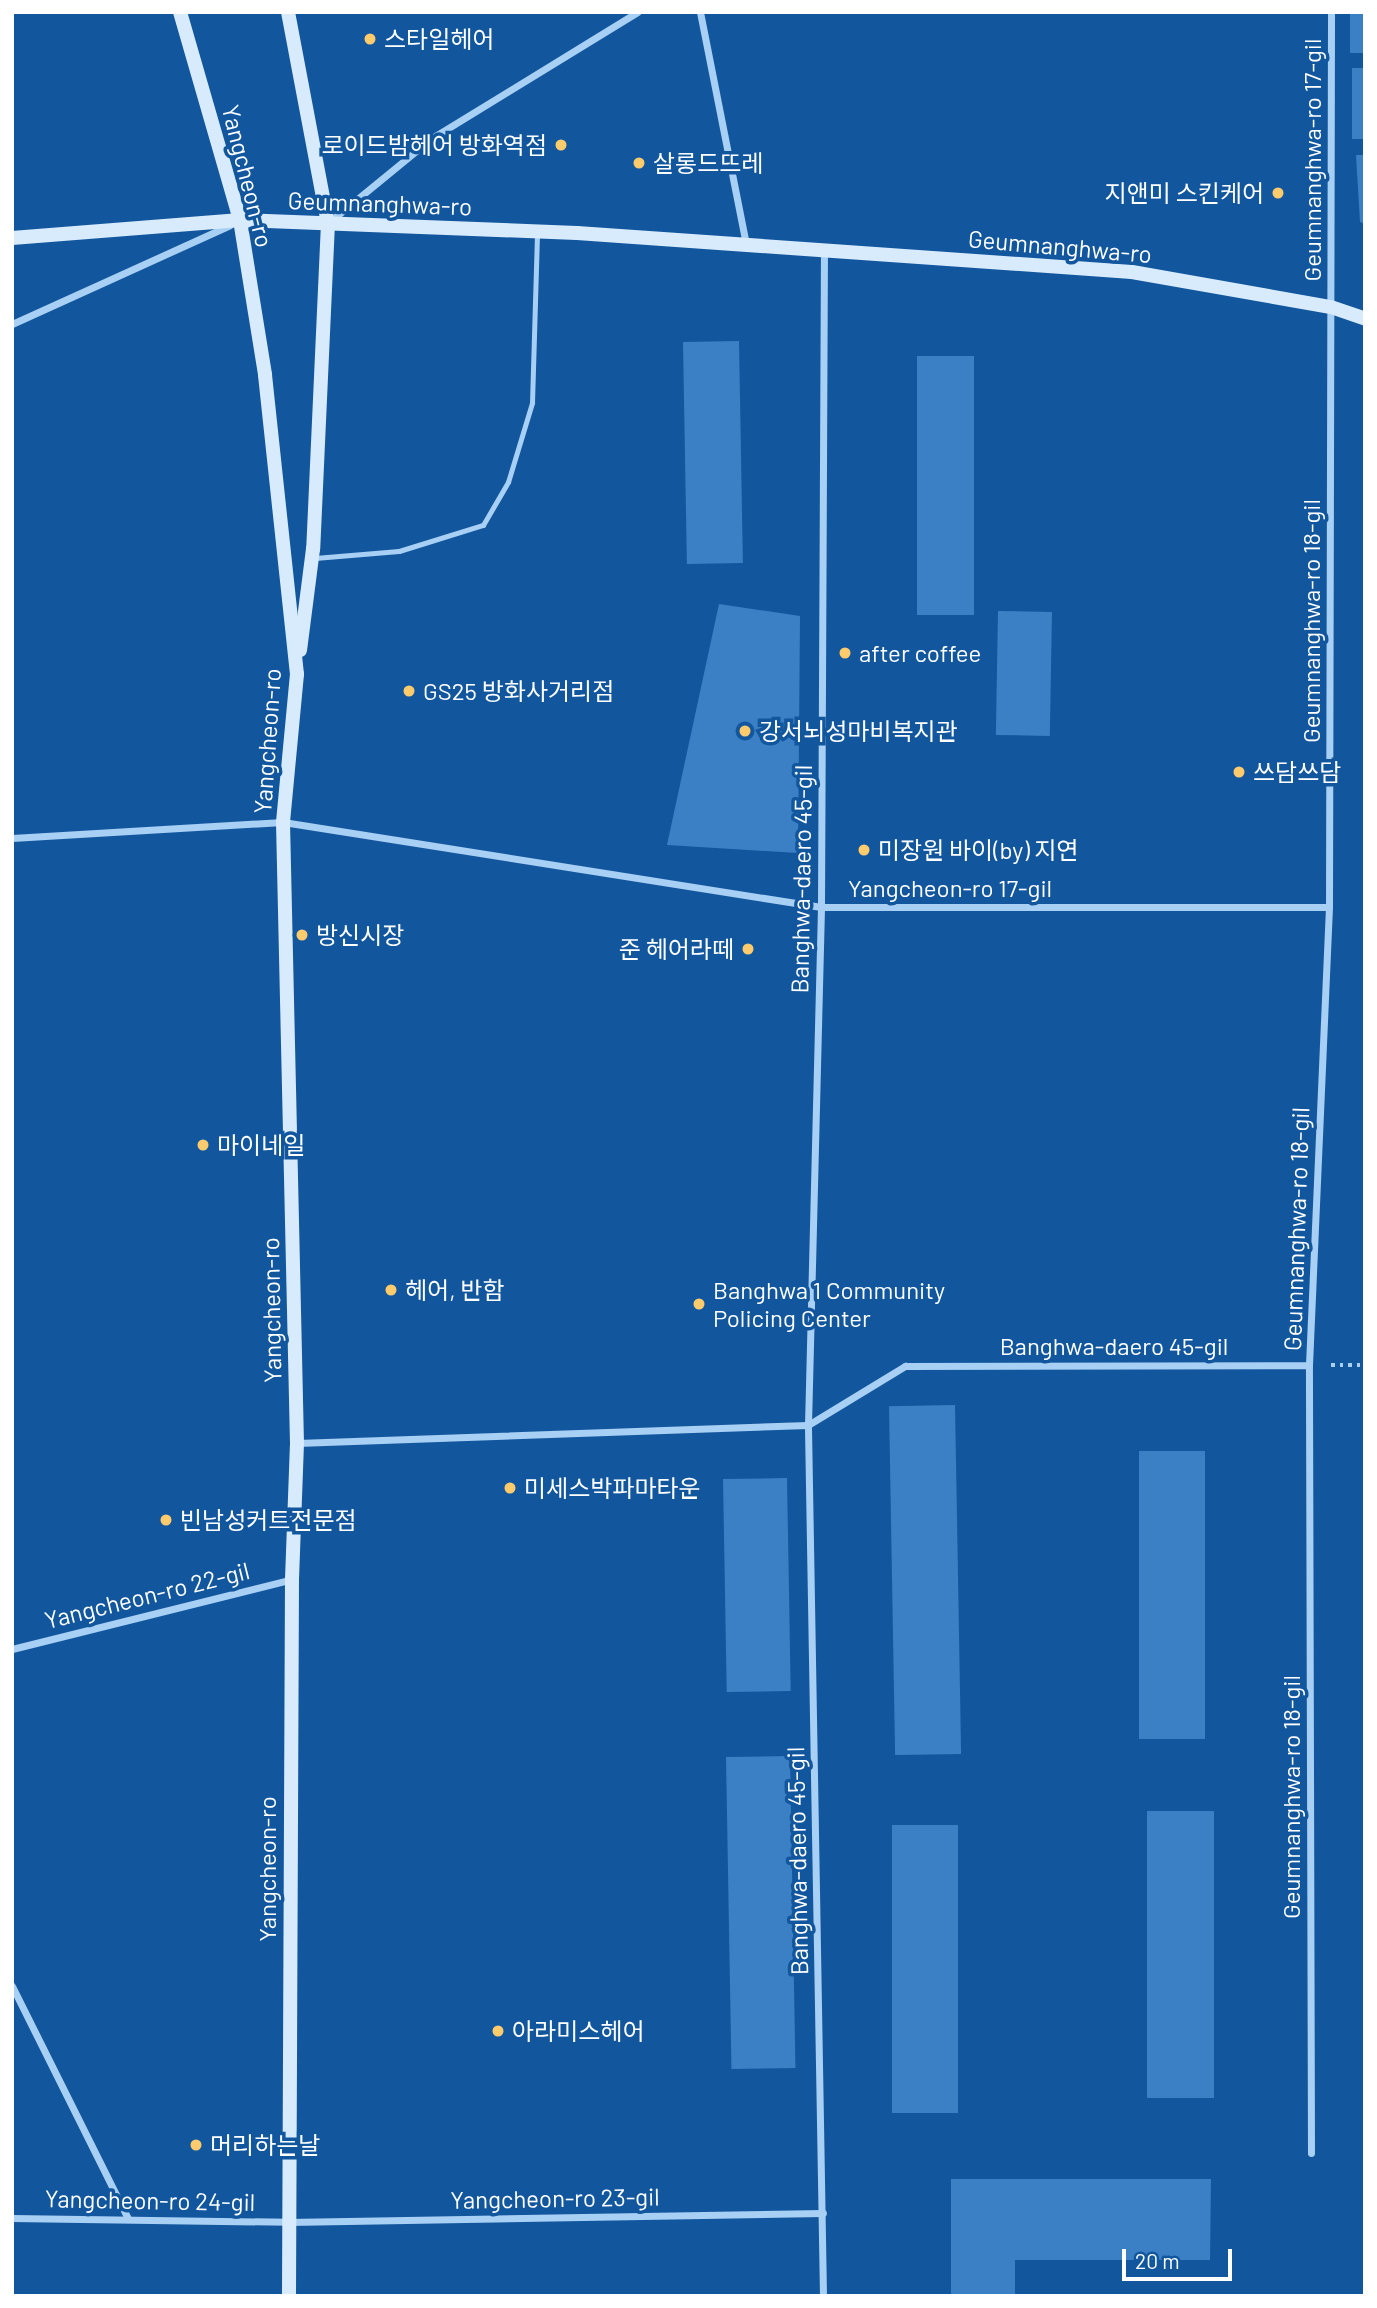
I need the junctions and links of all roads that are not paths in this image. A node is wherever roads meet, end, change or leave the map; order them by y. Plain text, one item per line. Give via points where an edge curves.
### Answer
1 (180, 12) edge
2 (288, 12) edge
3 (638, 12) edge
4 (700, 12) edge
5 (1331, 12) edge
6 (240, 220) junction
7 (328, 223) junction
8 (537, 232) junction
9 (12, 238) edge
10 (747, 245) junction
11 (824, 250) junction
12 (1331, 307) junction
13 (1365, 319) edge
14 (12, 324) edge
15 (312, 558) junction
16 (297, 674) junction
17 (283, 822) junction
18 (12, 838) edge
19 (821, 907) junction
20 (1329, 907) junction
21 (1310, 1365) junction
22 (808, 1425) junction
23 (297, 1443) junction
24 (292, 1578) junction
25 (12, 1649) edge
26 (12, 1986) edge
27 (1311, 2153) dead end
28 (822, 2213) junction
29 (12, 2218) edge
30 (128, 2219) junction
31 (288, 2221) junction
32 (289, 2296) edge
33 (823, 2296) edge

1 - 6 main road, Yangcheon-ro
2 - 7 main road
3 - 7 street via 432,138
4 - 10 street
5 - 12 street, Geumnanghwa-ro 17-gil
6 - 7 main road, Geumnanghwa-ro
6 - 9 main road, Geumnanghwa-ro
6 - 14 street
6 - 16 main road, Yangcheon-ro via 265,375
7 - 8 main road, Geumnanghwa-ro
7 - 15 main road
8 - 10 main road, Geumnanghwa-ro
8 - 15 lane via 531,403 508,482 483,525 399,551
10 - 11 main road, Geumnanghwa-ro
11 - 12 main road, Geumnanghwa-ro via 1132,272
11 - 19 street, Banghwa-daero 45-gil
12 - 13 main road, Geumnanghwa-ro
12 - 20 street, Geumnanghwa-ro 18-gil
15 - 16 main road
16 - 17 main road, Yangcheon-ro
17 - 18 street, Yangcheon-ro 17-gil
17 - 19 street, Yangcheon-ro 17-gil
17 - 23 main road, Yangcheon-ro
19 - 20 street, Yangcheon-ro 17-gil
19 - 22 street, Banghwa-daero 45-gil
20 - 21 street, Geumnanghwa-ro 18-gil
21 - 22 street, Banghwa-daero 45-gil via 905,1366
21 - 27 street, Geumnanghwa-ro 18-gil
22 - 23 street
22 - 28 street, Banghwa-daero 45-gil
23 - 24 main road, Yangcheon-ro
24 - 25 street, Yangcheon-ro 22-gil
24 - 31 main road, Yangcheon-ro
26 - 30 street
28 - 31 street, Yangcheon-ro 23-gil
28 - 33 street, Banghwa-daero 45-gil
29 - 30 street, Yangcheon-ro 24-gil
30 - 31 street, Yangcheon-ro 24-gil
31 - 32 main road, Yangcheon-ro

